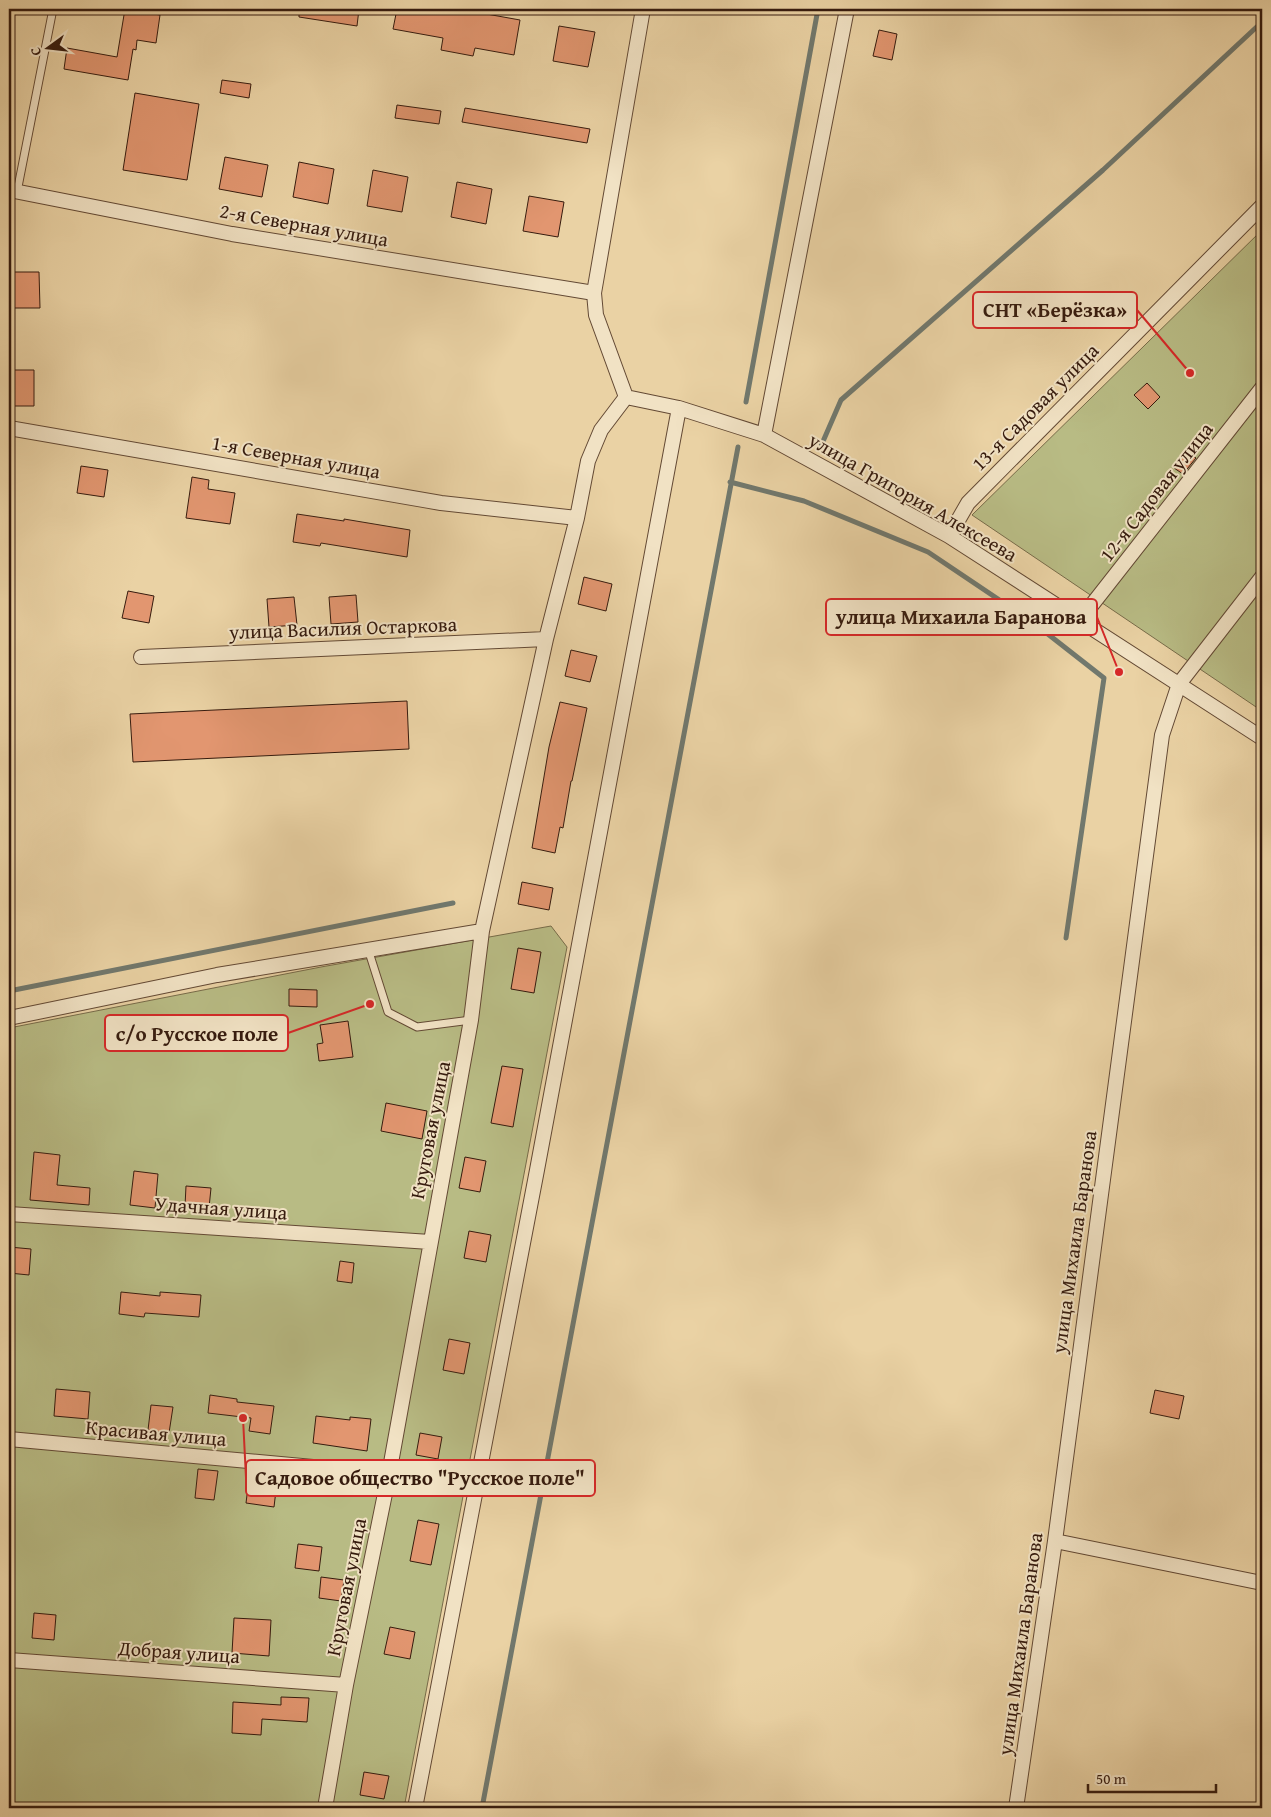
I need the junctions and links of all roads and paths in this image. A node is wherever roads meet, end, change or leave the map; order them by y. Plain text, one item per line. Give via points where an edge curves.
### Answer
1 (53, 9) edge
2 (643, 9) edge
3 (847, 9) edge
4 (13, 191) edge
5 (1262, 206) edge
6 (594, 293) junction
7 (1262, 388) edge
8 (626, 397) junction
9 (679, 408) junction
10 (9, 428) edge
11 (764, 435) junction
12 (577, 518) junction
13 (949, 536) junction
14 (1262, 577) edge
15 (1080, 620) junction
16 (546, 640) junction
17 (142, 657) dead end
18 (1179, 684) junction
19 (1262, 738) edge
20 (482, 931) junction
21 (368, 949) junction
22 (9, 1018) edge
23 (471, 1020) junction
24 (9, 1214) edge
25 (430, 1242) junction
26 (9, 1439) edge
27 (389, 1474) junction
28 (1055, 1541) junction
29 (1262, 1583) edge
30 (9, 1660) edge
31 (346, 1685) junction
32 (324, 1808) edge
33 (415, 1808) edge
34 (1016, 1808) edge

1 - 4 lane
2 - 6 street
3 - 11 street
4 - 6 street, 2-я Северная улица via 232,234
5 - 13 street, 13-я Садовая улица via 968,503
6 - 8 street via 596,315
7 - 15 street, 12-я Садовая улица
8 - 9 street, улица Григория Алексеева
8 - 12 street, Круговая улица via 601,430 588,461
9 - 11 street, улица Григория Алексеева
9 - 33 street
10 - 12 street, 1-я Северная улица via 441,503
11 - 13 street, улица Григория Алексеева
12 - 16 street, Круговая улица
13 - 15 street, улица Григория Алексеева
14 - 18 street, улица Михаила Баранова
15 - 18 street, улица Григория Алексеева
16 - 17 street, улица Василия Остаркова
16 - 20 street, Круговая улица
18 - 19 street, улица Григория Алексеева
18 - 28 street, улица Михаила Баранова via 1162,735
20 - 21 street
20 - 23 street, Круговая улица
21 - 22 street via 218,975
21 - 23 lane via 388,1012 417,1027
23 - 25 street, Круговая улица
24 - 25 street, Удачная улица
25 - 27 street, Круговая улица
26 - 27 street, Красивая улица
27 - 31 street, Круговая улица
28 - 29 street
28 - 34 street, улица Михаила Баранова
30 - 31 street, Добрая улица
31 - 32 street, Круговая улица

